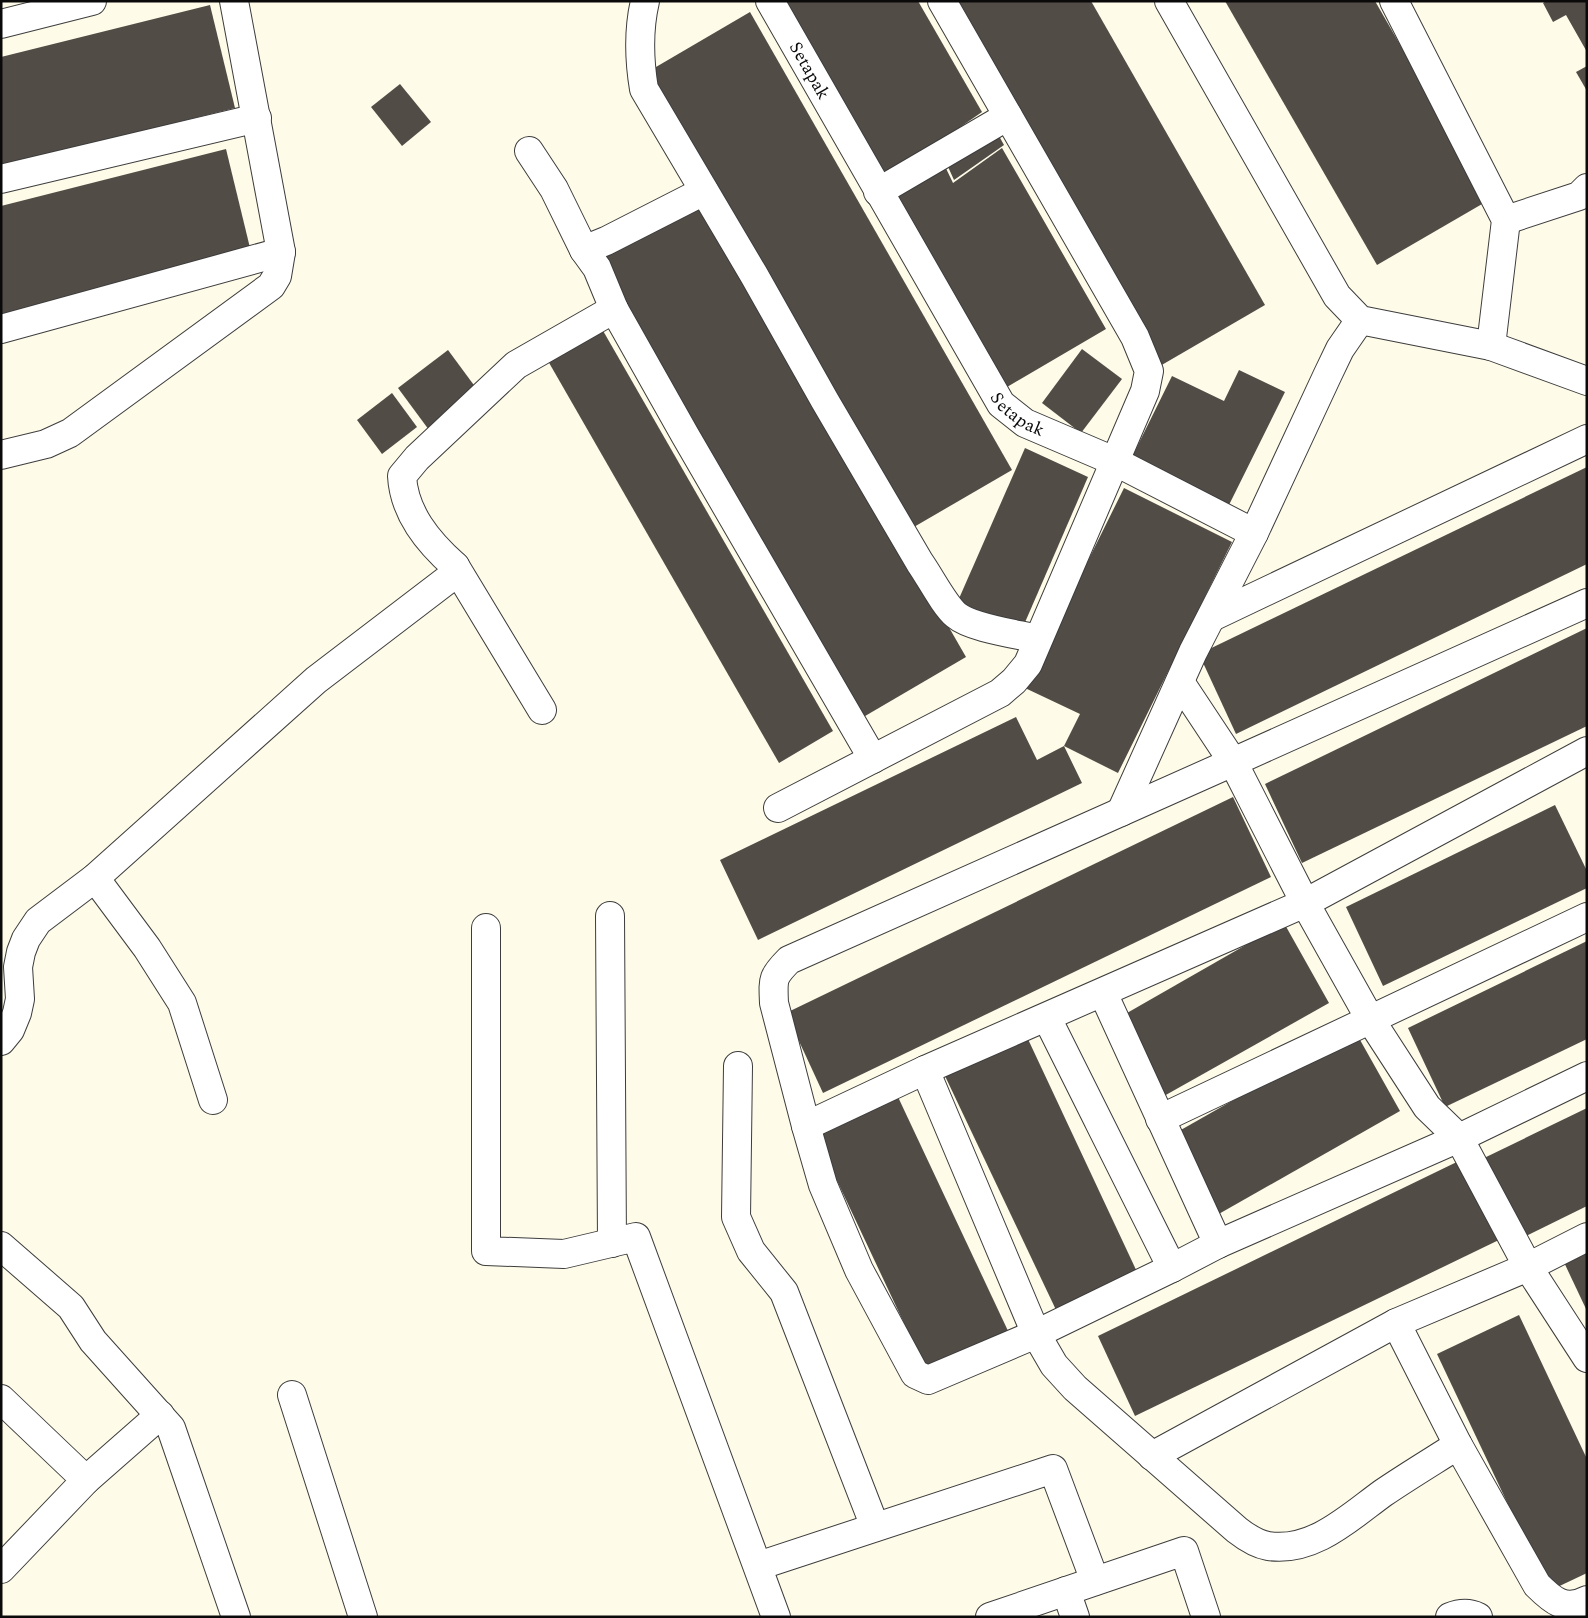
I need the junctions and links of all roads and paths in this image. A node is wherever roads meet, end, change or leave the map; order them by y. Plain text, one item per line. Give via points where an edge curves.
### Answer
1 (92, 1) edge
2 (234, 1) edge
3 (645, 1) edge
4 (770, 1) edge
5 (942, 1) edge
6 (1170, 1) edge
7 (1404, 5) edge
8 (1, 24) edge
9 (1008, 116) junction
10 (257, 118) junction
11 (529, 151) dead end
12 (1, 179) edge
13 (704, 192) junction
14 (878, 192) junction
15 (1584, 195) edge
16 (1506, 220) junction
17 (584, 250) junction
18 (281, 252) junction
19 (614, 309) junction
20 (1360, 320) junction
21 (1, 329) edge
22 (1491, 346) junction
23 (1587, 381) edge
24 (1587, 439) edge
25 (1, 455) edge
26 (1114, 460) junction
27 (1254, 533) junction
28 (455, 566) junction
29 (1587, 603) edge
30 (1212, 617) junction
31 (1038, 639) junction
32 (1180, 682) junction
33 (542, 710) dead end
34 (1587, 751) edge
35 (873, 759) junction
36 (1233, 762) junction
37 (778, 808) dead end
38 (1121, 812) junction
39 (95, 878) junction
40 (1305, 903) junction
41 (610, 916) dead end
42 (1587, 917) edge
43 (486, 928) dead end
44 (1103, 994) junction
45 (1047, 1018) junction
46 (1370, 1020) junction
47 (1, 1041) edge
48 (738, 1066) dead end
49 (926, 1070) junction
50 (1587, 1076) edge
51 (212, 1100) dead end
52 (1160, 1119) junction
53 (806, 1126) junction
54 (1460, 1138) junction
55 (1587, 1237) edge
56 (612, 1243) junction
57 (1218, 1244) junction
58 (1, 1246) edge
59 (1172, 1268) junction
60 (1528, 1268) junction
61 (1396, 1323) junction
62 (1036, 1334) junction
63 (1587, 1358) edge
64 (292, 1396) dead end
65 (1, 1399) edge
66 (160, 1415) junction
67 (1458, 1445) junction
68 (1152, 1456) junction
69 (86, 1480) junction
70 (875, 1527) junction
71 (758, 1566) junction
72 (1, 1569) edge
73 (1095, 1581) junction
74 (1066, 1591) junction
75 (1587, 1600) edge
76 (236, 1617) edge
77 (363, 1617) edge
78 (776, 1617) edge
79 (990, 1617) edge
80 (1075, 1617) edge
81 (1206, 1617) edge
82 (1450, 1617) edge
83 (1478, 1617) edge

1 - 8 street
2 - 10 street
3 - 13 street via 640,36 644,89
4 - 14 street, Setapak
5 - 9 street
6 - 20 street via 1336,296
7 - 16 street
9 - 14 street
9 - 26 street via 1135,337 1149,371 1145,391
10 - 12 street
10 - 18 street
11 - 17 street via 554,189
13 - 17 street
13 - 31 street via 943,600 956,615 972,624
14 - 26 street, Setapak via 1001,404 1025,423
15 - 16 street
16 - 22 street
17 - 19 street via 597,268
18 - 21 street
18 - 25 street via 278,276 271,286 98,414 46,444
19 - 28 street via 516,364 402,476 403,491 417,525
19 - 35 street
20 - 22 street
20 - 27 street via 1340,349
22 - 23 street
24 - 30 street
26 - 27 street, Setapak
26 - 31 street
27 - 30 street
28 - 33 street
28 - 39 street via 447,580 316,680
29 - 36 street
30 - 32 street
31 - 35 street via 1028,664 1000,693
32 - 36 street
32 - 38 street
34 - 40 street
35 - 37 street
36 - 38 street
36 - 40 street
38 - 53 street via 789,960 776,972 774,1003
39 - 47 street via 38,921 26,939 18,967 20,999 17,1013
39 - 51 street via 147,948 182,1003
40 - 44 street
40 - 46 street
41 - 56 street
42 - 46 street
43 - 56 street via 486,1251 564,1254
44 - 45 street
44 - 52 street
45 - 49 street
45 - 59 street
46 - 52 street
46 - 54 street via 1427,1107
48 - 70 street via 736,1217 751,1251 784,1292
49 - 53 street
49 - 62 street
50 - 54 street
52 - 57 street
53 - 62 street via 823,1185 859,1270 915,1374 928,1380
54 - 57 street
54 - 60 street
55 - 60 street
56 - 71 street via 636,1238
57 - 59 street
58 - 66 street via 71,1307 93,1341
59 - 62 street
60 - 61 street
60 - 63 street
61 - 67 street
61 - 68 street
62 - 68 street via 1054,1366
64 - 77 street
65 - 69 street
66 - 69 street
66 - 76 street via 171,1428
67 - 68 street via 1384,1492 1332,1531 1305,1542 1283,1546 1267,1546 1244,1535
67 - 75 street via 1537,1585 1559,1603 1569,1606
69 - 72 street
70 - 71 street
70 - 73 street via 1054,1469
71 - 78 street
73 - 74 street
73 - 81 street via 1184,1551
74 - 79 street
74 - 80 street
82 - 83 street via 1460,1613

